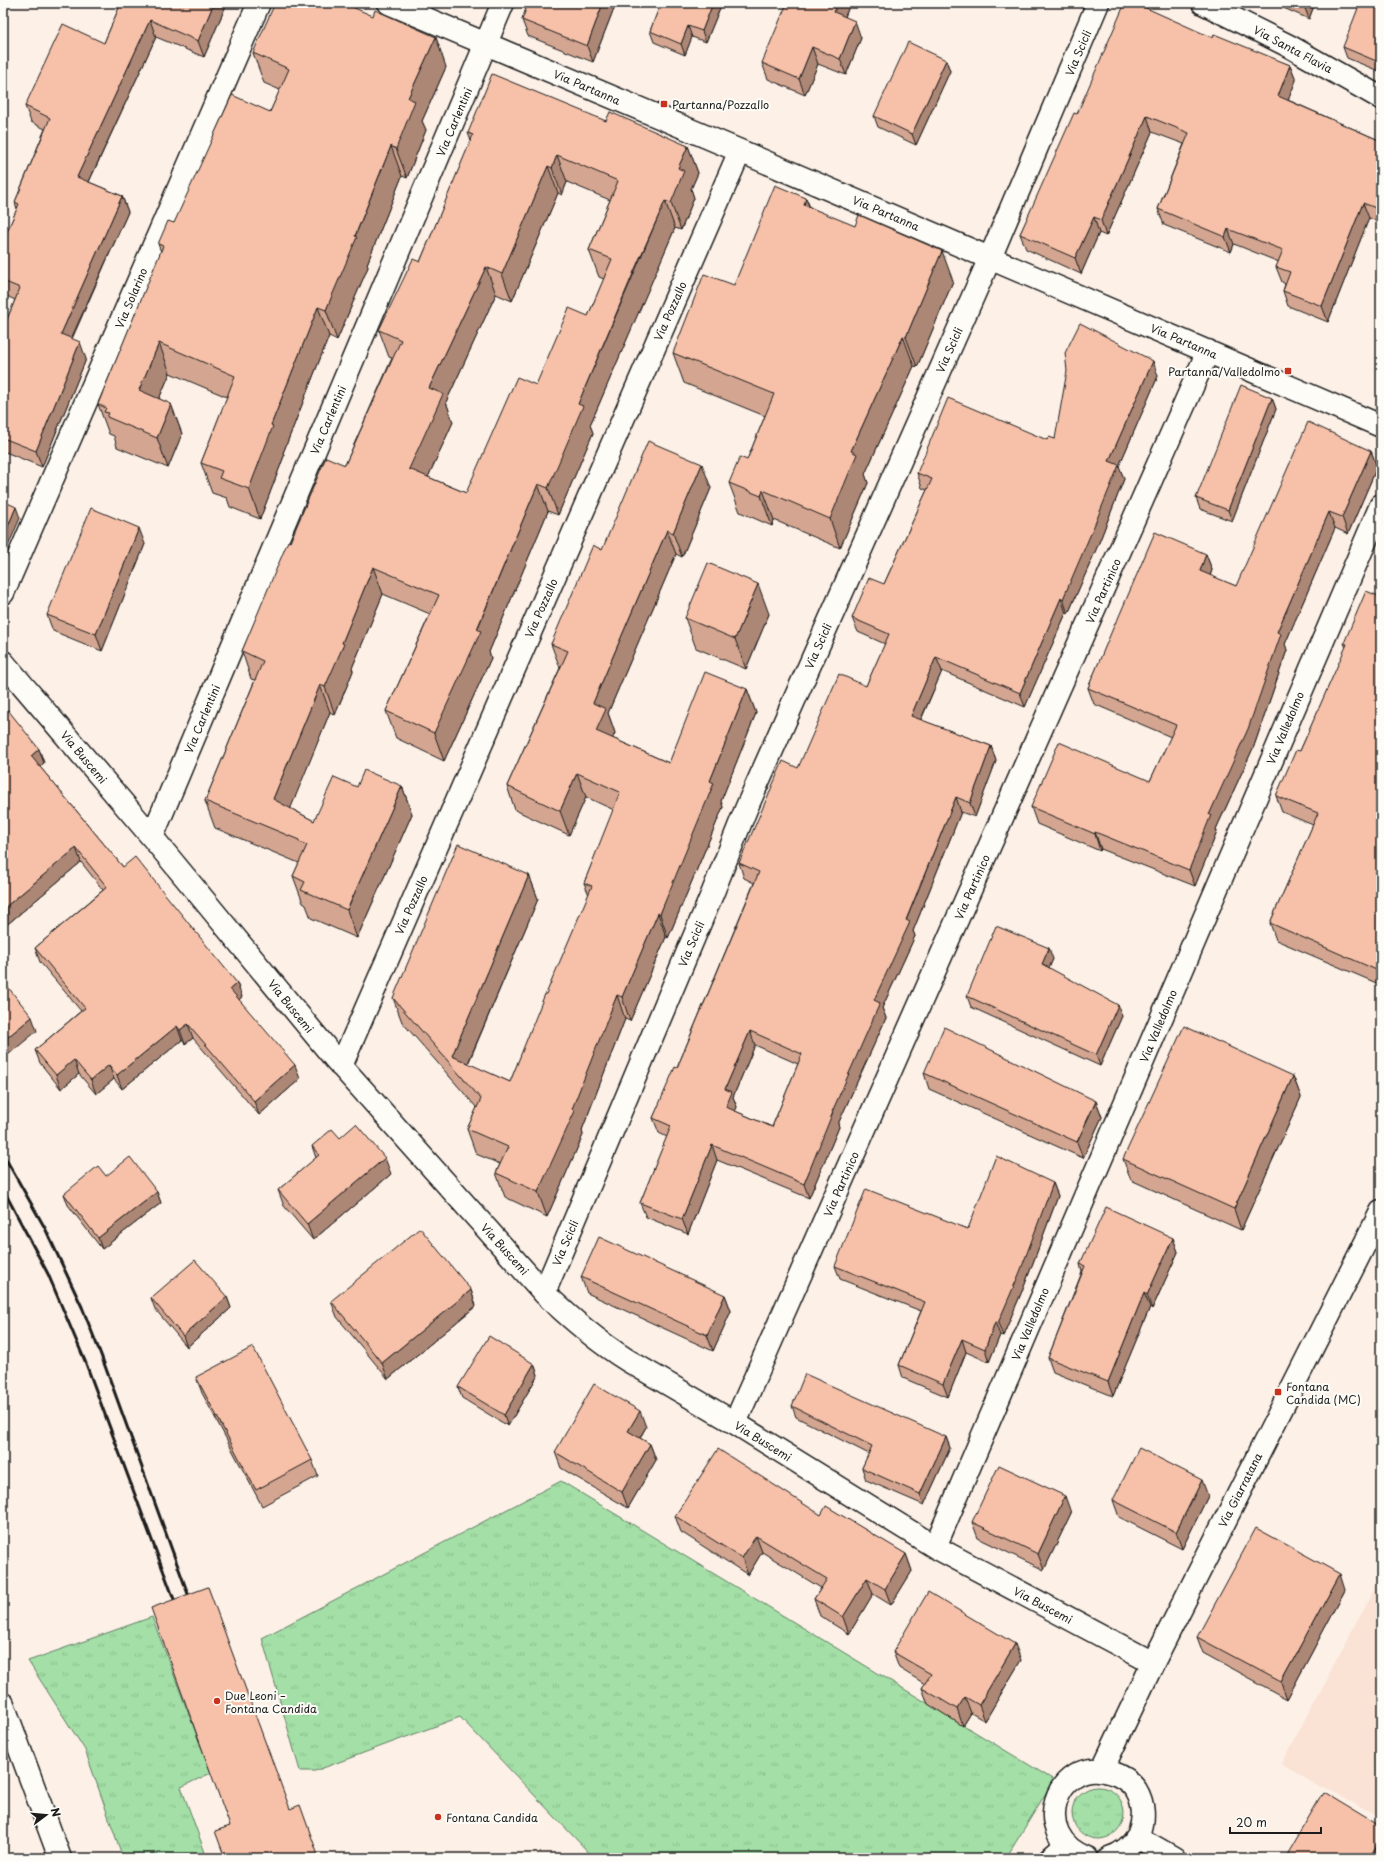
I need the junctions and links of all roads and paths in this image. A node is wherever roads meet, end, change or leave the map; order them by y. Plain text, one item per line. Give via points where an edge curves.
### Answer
1 (259, 3) edge
2 (389, 3) edge
3 (503, 3) edge
4 (1098, 3) edge
5 (1203, 3) edge
6 (486, 44) junction
7 (1381, 98) edge
8 (740, 151) junction
9 (990, 258) junction
10 (1208, 351) junction
11 (1381, 426) edge
12 (1381, 505) edge
13 (3, 593) edge
14 (3, 662) edge
15 (152, 837) junction
16 (341, 1066) junction
17 (1381, 1212) edge
18 (544, 1293) junction
19 (735, 1423) junction
20 (935, 1547) junction
21 (1153, 1663) junction
22 (3, 1704) edge
23 (1102, 1770) junction
24 (1137, 1837) junction
25 (1058, 1852) edge
26 (60, 1858) edge
27 (1087, 1858) edge
28 (1109, 1858) edge
29 (1174, 1858) edge

1 - 13 street, Via Solarino
2 - 6 street, Via Partanna
3 - 6 street, Via Carlentini
4 - 9 street, Via Scicli
5 - 7 street, Via Santa Flavia via 1283,42
6 - 8 street, Via Partanna
6 - 15 street, Via Carlentini
8 - 9 street, Via Partanna
8 - 16 street, Via Pozzallo
9 - 10 street, Via Partanna
9 - 18 street, Via Scicli via 746,809
10 - 11 street, Via Partanna
10 - 19 street, Via Partinico
12 - 20 street, Via Valledolmo
14 - 15 street, Via Buscemi
15 - 16 street, Via Buscemi
16 - 18 street, Via Buscemi
17 - 21 street, Via Giarratana
18 - 19 street, Via Buscemi via 575,1322 610,1349
19 - 20 street, Via Buscemi
20 - 21 street, Via Buscemi
21 - 23 street, Via Giarratana
22 - 26 street
23 - 24 street via 1118,1774 1127,1780 1139,1795 1143,1812 1141,1829
23 - 25 street via 1079,1774 1059,1790 1053,1815
24 - 28 street via 1126,1850
24 - 29 street
25 - 27 street

